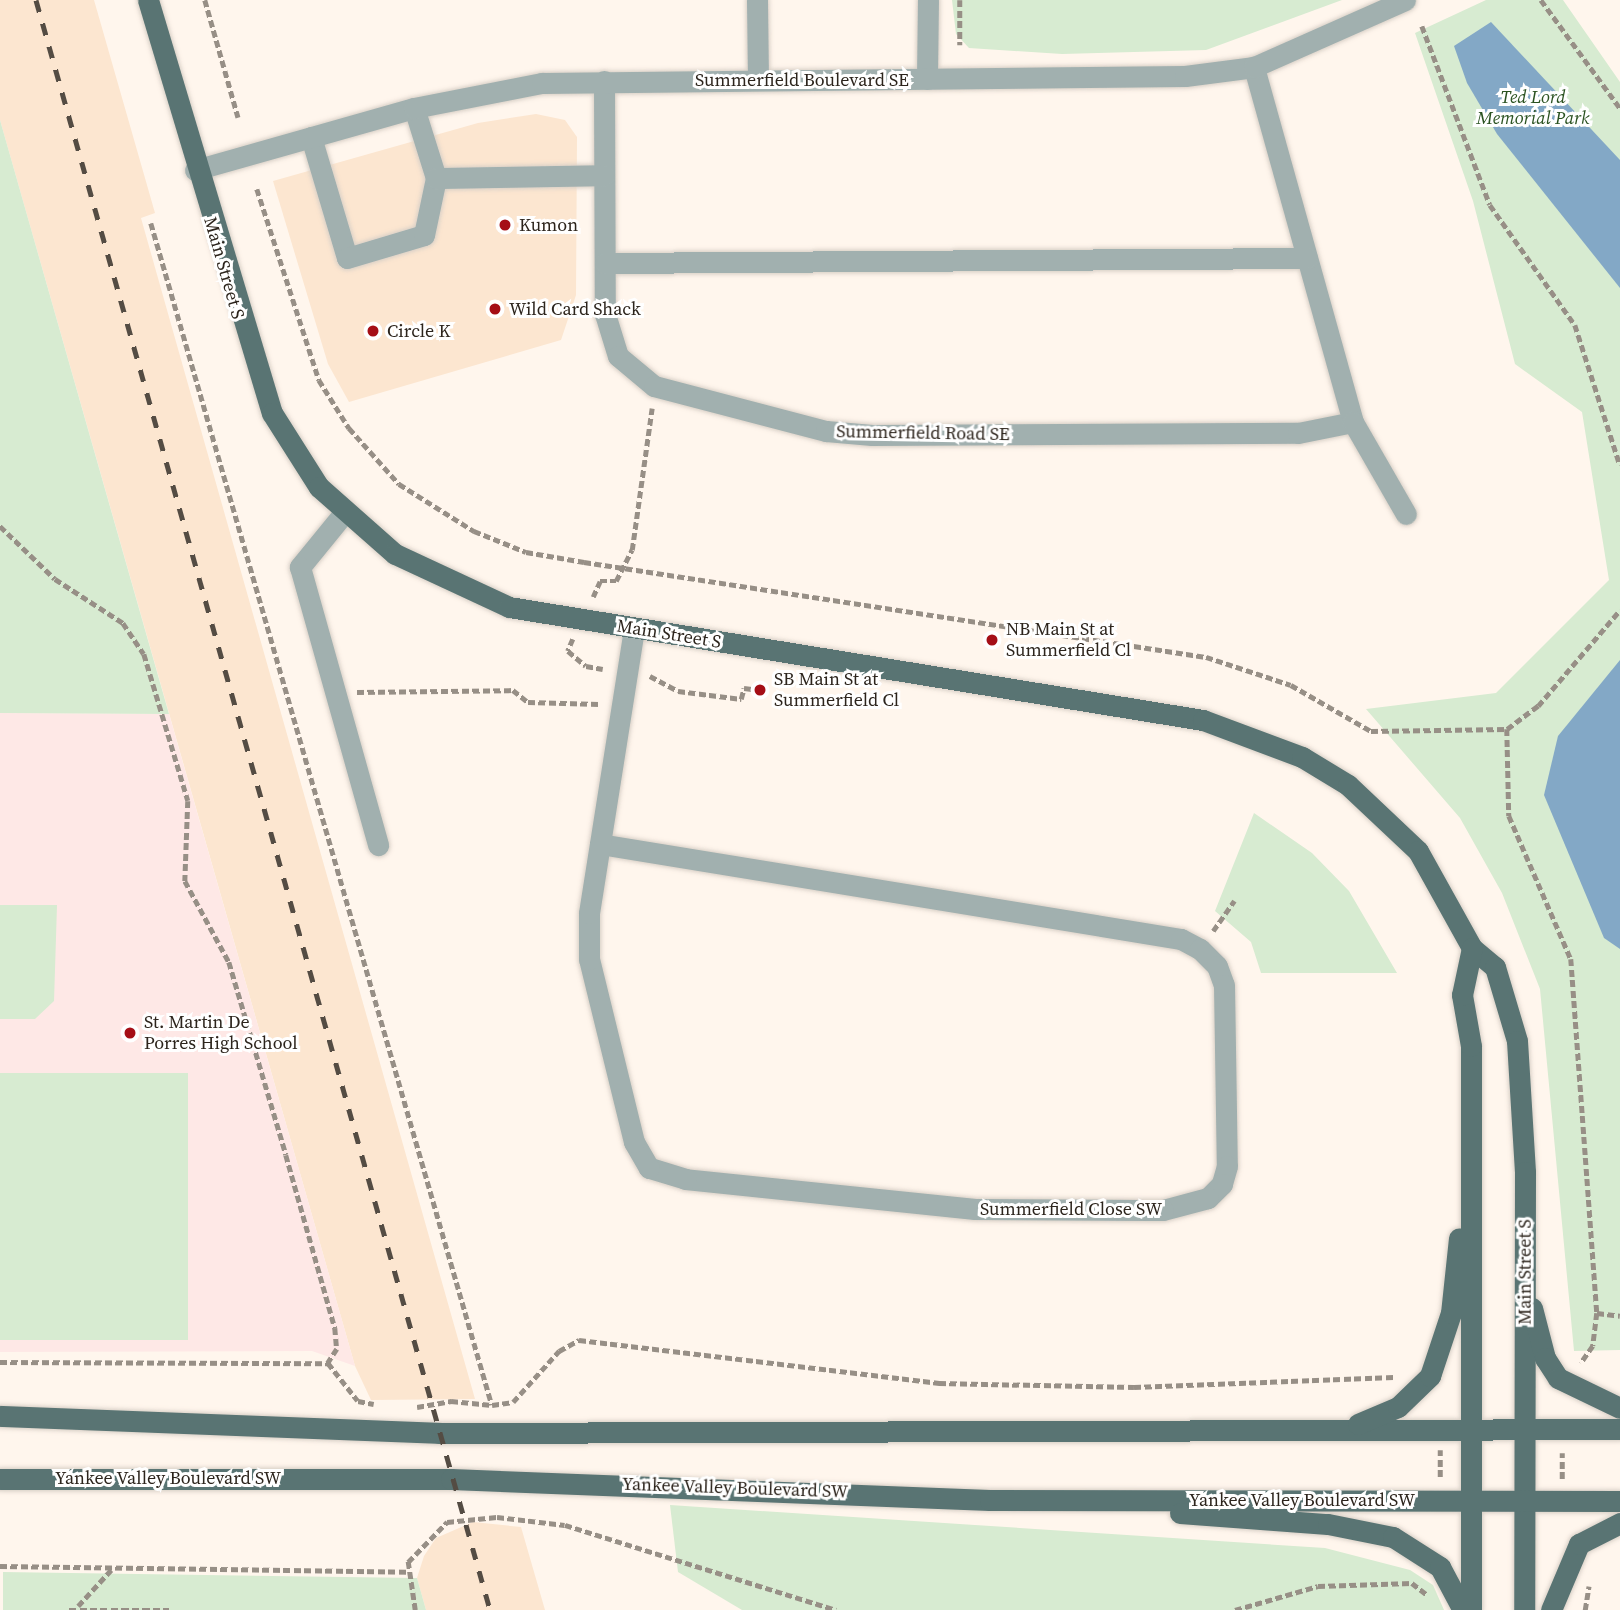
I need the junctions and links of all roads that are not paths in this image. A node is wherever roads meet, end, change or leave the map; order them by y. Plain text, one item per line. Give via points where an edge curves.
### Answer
1 (148, 0) edge
2 (757, 0) edge
3 (928, 0) edge
4 (1405, 0) edge
5 (1254, 67) junction
6 (927, 79) junction
7 (758, 80) junction
8 (604, 81) junction
9 (414, 108) junction
10 (311, 137) junction
11 (195, 170) junction
12 (604, 175) junction
13 (436, 178) junction
14 (1307, 258) junction
15 (605, 263) junction
16 (1353, 422) junction
17 (344, 513) junction
18 (1406, 514) dead end
19 (634, 628) junction
20 (600, 844) junction
21 (378, 845) dead end
22 (1472, 948) junction
23 (1471, 1137) junction
24 (1525, 1279) junction
25 (1620, 1408) edge
26 (0, 1416) edge
27 (1470, 1429) junction
28 (1522, 1429) junction
29 (1620, 1429) edge
30 (1340, 1430) junction
31 (0, 1479) edge
32 (990, 1500) junction
33 (1470, 1500) junction
34 (1523, 1500) junction
35 (1620, 1501) edge
36 (1620, 1524) edge
37 (1463, 1610) edge
38 (1471, 1610) edge
39 (1524, 1610) edge
40 (1551, 1610) edge

1 - 11 main road, Main Street S
2 - 7 street
3 - 6 street
4 - 5 street, Summerfield Boulevard SE
5 - 6 street, Summerfield Boulevard SE via 1185,76
5 - 14 street
6 - 7 street, Summerfield Boulevard SE
7 - 8 street, Summerfield Boulevard SE
8 - 9 street, Summerfield Boulevard SE via 493,90
8 - 12 street, Summerfield Road SE
9 - 10 street, Summerfield Boulevard SE
9 - 13 street
10 - 11 street, Summerfield Boulevard SE
10 - 13 street via 347,258 424,235
11 - 17 main road, Main Street S via 272,413 292,450
12 - 13 street
12 - 15 street, Summerfield Road SE
14 - 15 street
14 - 16 street
15 - 16 street, Summerfield Road SE via 605,314 618,356 654,386 825,431 872,436 1298,433
16 - 18 street
17 - 19 main road, Main Street S via 395,554 446,582 509,607
17 - 21 street via 300,567
19 - 20 street, Summerfield Close SW
19 - 22 main road, Main Street S via 1149,708 1249,734 1348,785 1390,820 1441,883
20 - 20 street, Summerfield Close SW via 1181,939 1217,966 1225,1010 1227,1166 1208,1198 1163,1210 975,1209 686,1179 649,1168 641,1158 589,959
22 - 23 main road via 1462,995 1471,1046
22 - 24 main road, Main Street S via 1495,967 1517,1041
23 - 27 main road
23 - 30 main road via 1451,1313 1437,1362 1398,1407
24 - 25 main road via 1551,1369 1566,1386
24 - 28 main road, Main Street S
26 - 30 main road via 342,1432
27 - 28 main road
27 - 30 main road
27 - 33 main road
28 - 29 main road
28 - 34 main road, Main Street S
31 - 32 main road, Yankee Valley Boulevard SW via 464,1479
32 - 33 main road, Yankee Valley Boulevard SW
32 - 37 main road via 1296,1520 1393,1537 1429,1555
33 - 34 main road, Yankee Valley Boulevard SW
33 - 38 main road
34 - 35 main road, Yankee Valley Boulevard SW
34 - 39 main road, Main Street S
36 - 40 main road via 1579,1544

